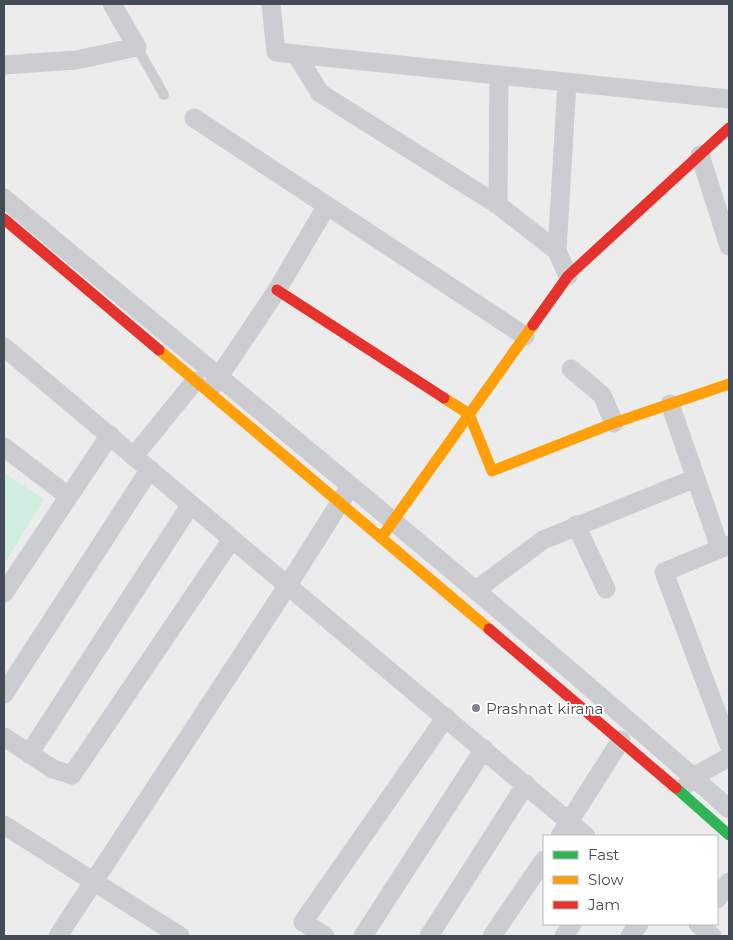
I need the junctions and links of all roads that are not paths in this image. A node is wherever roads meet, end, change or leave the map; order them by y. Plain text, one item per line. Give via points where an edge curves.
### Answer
1 (112, 4) edge
2 (271, 4) edge
3 (137, 48) junction
4 (296, 54) junction
5 (4, 65) edge
6 (500, 76) junction
7 (567, 82) junction
8 (164, 95) dead end
9 (729, 99) edge
10 (194, 118) dead end
11 (729, 128) edge
12 (700, 155) junction
13 (4, 198) edge
14 (498, 205) junction
15 (326, 207) junction
16 (4, 219) edge
17 (726, 224) edge
18 (729, 246) edge
19 (557, 251) junction
20 (568, 276) junction
21 (277, 290) junction
22 (525, 336) junction
23 (4, 347) edge
24 (571, 369) dead end
25 (208, 384) junction
26 (729, 384) edge
27 (670, 404) junction
28 (469, 414) junction
29 (614, 423) junction
30 (110, 435) junction
31 (4, 447) edge
32 (134, 456) junction
33 (150, 469) junction
34 (696, 478) junction
35 (351, 486) junction
36 (68, 496) junction
37 (339, 502) junction
38 (191, 504) junction
39 (393, 522) junction
40 (576, 525) junction
41 (381, 538) junction
42 (232, 539) junction
43 (725, 546) edge
44 (288, 585) junction
45 (606, 589) dead end
46 (476, 590) junction
47 (4, 593) edge
48 (4, 694) edge
49 (446, 717) junction
50 (4, 737) edge
51 (621, 740) junction
52 (729, 745) edge
53 (484, 749) junction
54 (29, 754) junction
55 (729, 757) edge
56 (693, 777) junction
57 (526, 784) junction
58 (680, 792) junction
59 (729, 809) edge
60 (4, 825) edge
61 (565, 829) edge
62 (583, 835) edge
63 (729, 835) edge
64 (543, 861) edge
65 (94, 880) junction
66 (729, 882) edge
67 (718, 898) edge
68 (571, 925) edge
69 (638, 925) edge
70 (697, 925) edge
71 (699, 925) edge
72 (300, 929) edge
73 (58, 936) edge
74 (180, 936) edge
75 (325, 936) edge
76 (364, 936) edge
77 (429, 936) edge
78 (492, 936) edge
79 (564, 936) edge
80 (630, 936) edge
81 (690, 936) edge
82 (712, 936) edge

1 - 3 street
2 - 4 street via 276,52
3 - 5 street via 76,60
3 - 8 lane
4 - 6 street
4 - 14 street via 320,92
6 - 7 street
6 - 14 street
7 - 9 street
7 - 19 street
10 - 15 street
11 - 12 street
12 - 17 street
12 - 20 street
13 - 25 street
14 - 19 street
15 - 21 street
15 - 22 street
16 - 25 street
17 - 18 street
19 - 20 street
20 - 22 street
21 - 25 street
21 - 28 street
22 - 28 street
23 - 30 street
24 - 29 street via 602,395
25 - 32 street
25 - 35 street
25 - 37 street
26 - 27 street
27 - 29 street
27 - 34 street
28 - 29 street via 492,472
28 - 39 street
30 - 32 street
30 - 36 street
31 - 36 street
32 - 33 street
33 - 38 street
33 - 48 street
34 - 40 street
34 - 43 street
35 - 37 street
35 - 39 street
36 - 47 street
37 - 41 street
37 - 44 street
38 - 42 street
38 - 54 street
39 - 41 street
39 - 46 street
40 - 45 street
40 - 46 street via 543,540
41 - 51 street
42 - 44 street
42 - 54 street via 72,775 53,769
43 - 52 street via 664,572
44 - 49 street
44 - 65 street
46 - 56 street
49 - 53 street
49 - 72 street
50 - 54 street
51 - 58 street
51 - 61 street
53 - 57 street
53 - 76 street
55 - 56 street
56 - 58 street
56 - 59 street
57 - 61 street
57 - 77 street
58 - 63 street
60 - 65 street
61 - 62 street
64 - 78 street
65 - 73 street
65 - 74 street
66 - 67 street
68 - 79 street
69 - 80 street
70 - 81 street
71 - 82 street
72 - 75 street

